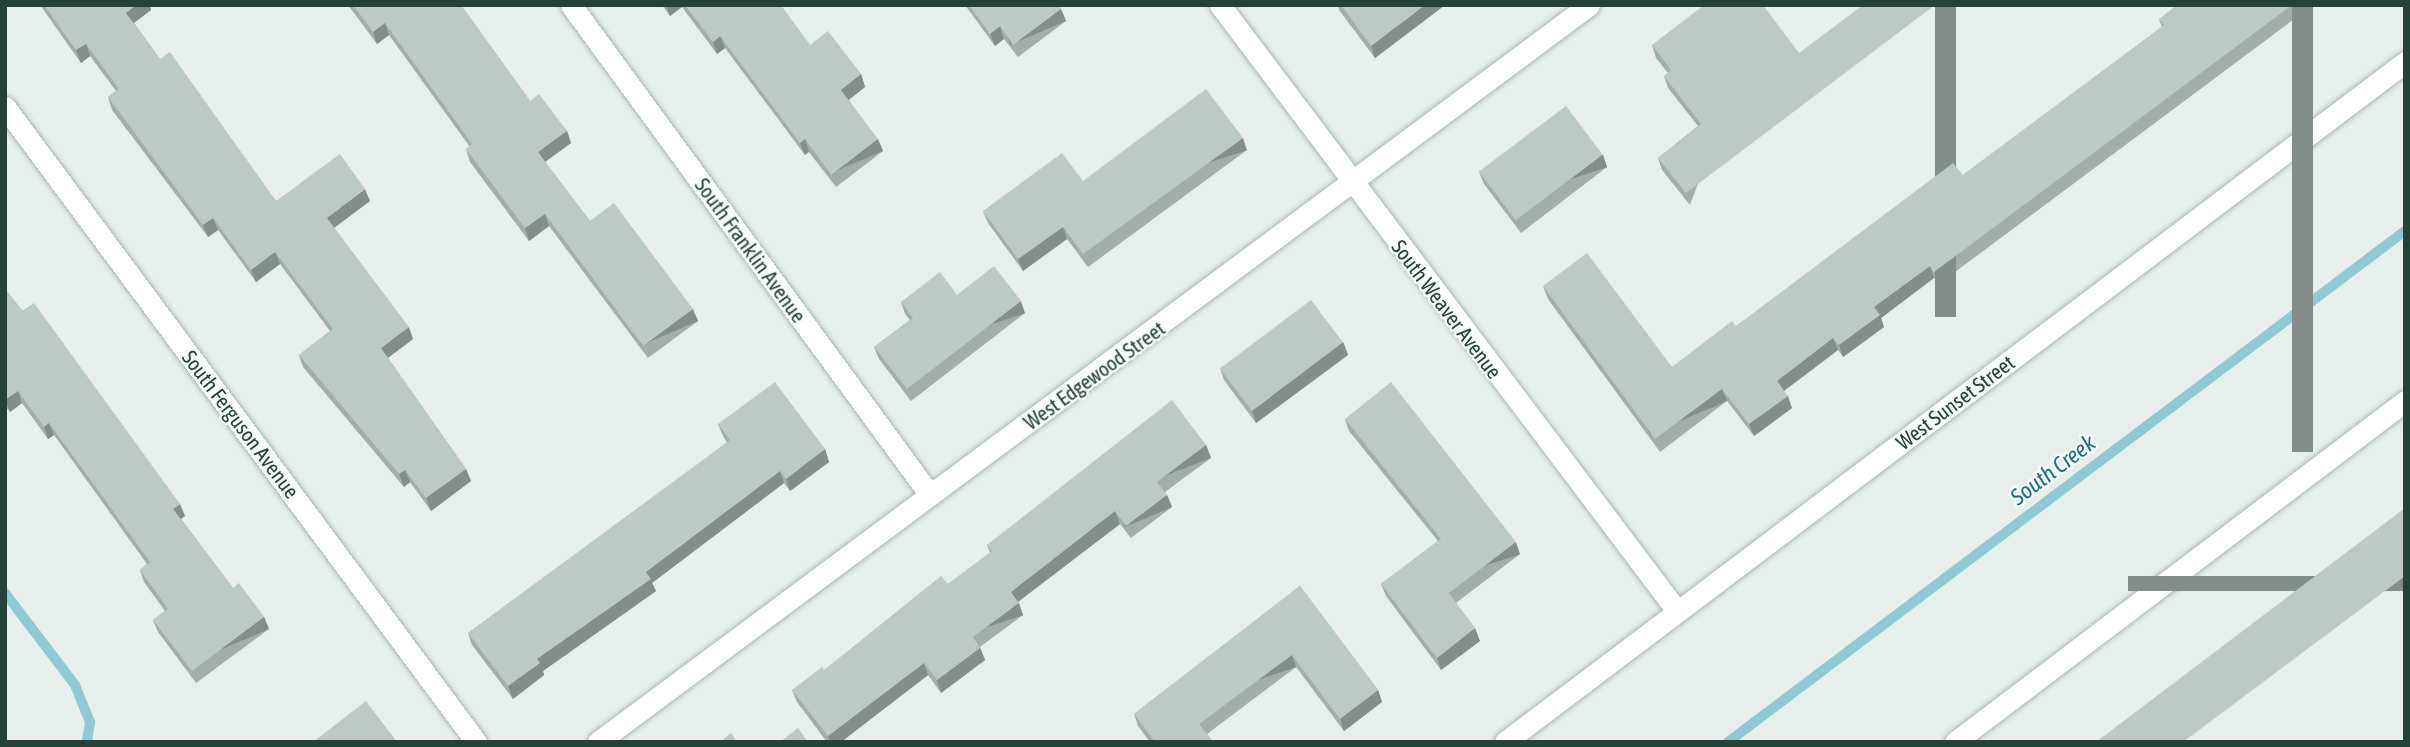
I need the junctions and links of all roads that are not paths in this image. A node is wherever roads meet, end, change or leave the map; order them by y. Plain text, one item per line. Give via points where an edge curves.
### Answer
1 (571, 5) edge
2 (1220, 5) edge
3 (1589, 5) edge
4 (2405, 62) edge
5 (5, 107) edge
6 (1352, 184) junction
7 (2405, 401) edge
8 (930, 495) junction
9 (1677, 611) junction
10 (476, 742) edge
11 (597, 742) edge
12 (1505, 742) edge
13 (1955, 742) edge

1 - 8 street, South Franklin Avenue
2 - 6 street, South Weaver Avenue
3 - 6 street, West Edgewood Street
4 - 9 street, West Sunset Street
5 - 10 street, South Ferguson Avenue
6 - 8 street, West Edgewood Street
6 - 9 street, South Weaver Avenue
7 - 13 street
8 - 11 street, West Edgewood Street
9 - 12 street, West Sunset Street

